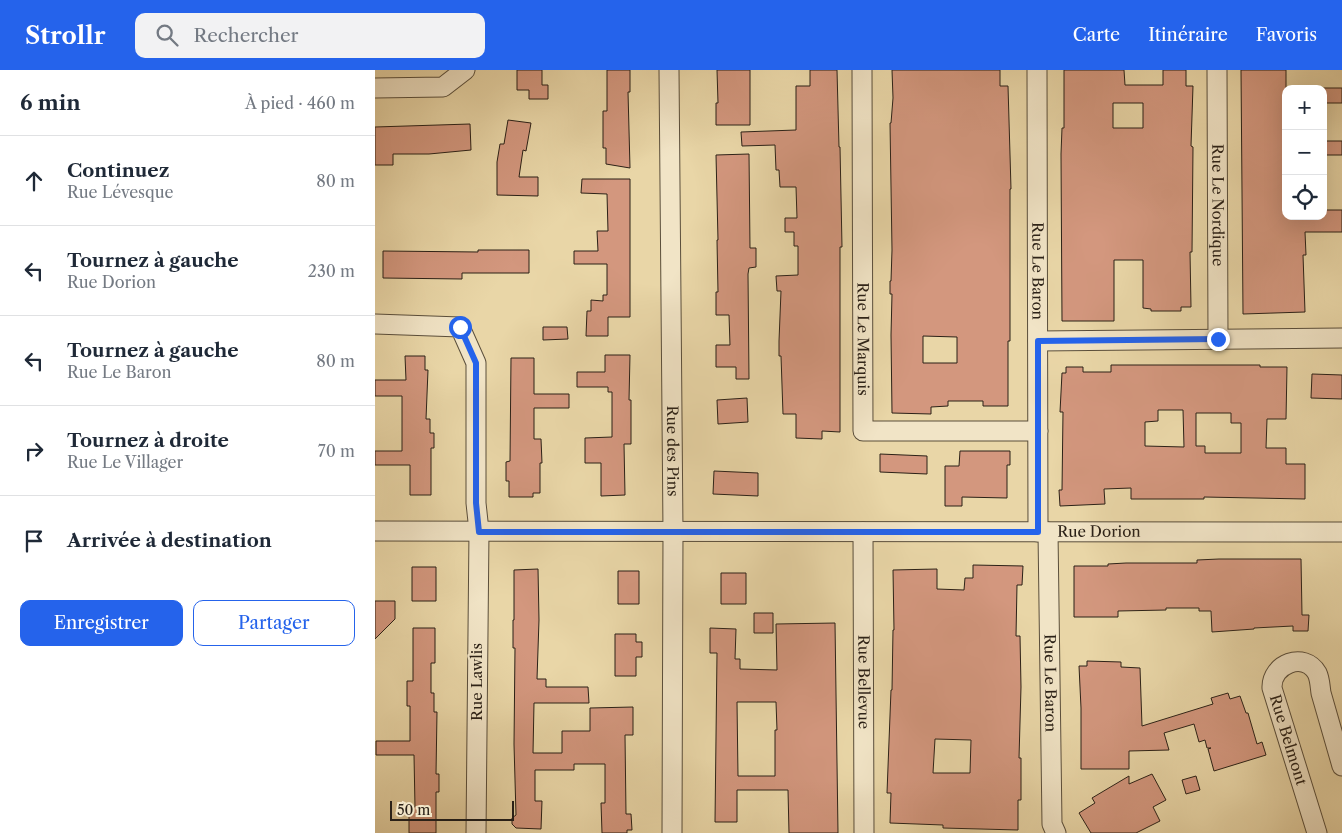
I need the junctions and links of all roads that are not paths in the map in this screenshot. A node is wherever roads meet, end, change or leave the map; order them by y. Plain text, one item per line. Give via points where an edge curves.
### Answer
1 (465, 70) edge
2 (669, 70) edge
3 (862, 70) edge
4 (1037, 70) edge
5 (1217, 70) edge
6 (375, 88) edge
7 (375, 324) edge
8 (1342, 338) edge
9 (1218, 339) junction
10 (1038, 341) junction
11 (1038, 431) junction
12 (375, 531) edge
13 (479, 532) junction
14 (673, 532) junction
15 (863, 532) junction
16 (1043, 532) junction
17 (1342, 532) edge
18 (1342, 766) edge
19 (476, 833) edge
20 (673, 833) edge
21 (864, 833) edge
22 (1055, 833) edge
23 (1317, 833) edge

1 - 6 street via 443,87
2 - 14 street, Rue des Pins
3 - 11 street, Rue Le Marquis via 863,431
4 - 10 street, Rue Le Baron
5 - 9 street, Rue Le Nordique
7 - 13 street, Rue Lawlis via 460,327 476,363
8 - 9 street
9 - 10 street
10 - 11 street, Rue Le Baron
11 - 16 street, Rue Le Baron
12 - 13 street, Rue Dorion
13 - 14 street, Rue Dorion
13 - 19 street, Rue Lawlis
14 - 15 street, Rue Dorion
14 - 20 street, Rue des Pins
15 - 16 street, Rue Dorion
15 - 21 street, Rue Bellevue
16 - 17 street, Rue Dorion
16 - 22 street, Rue Le Baron via 1052,824
18 - 23 street, Rue Belmont via 1316,672 1298,662 1279,667 1271,688

